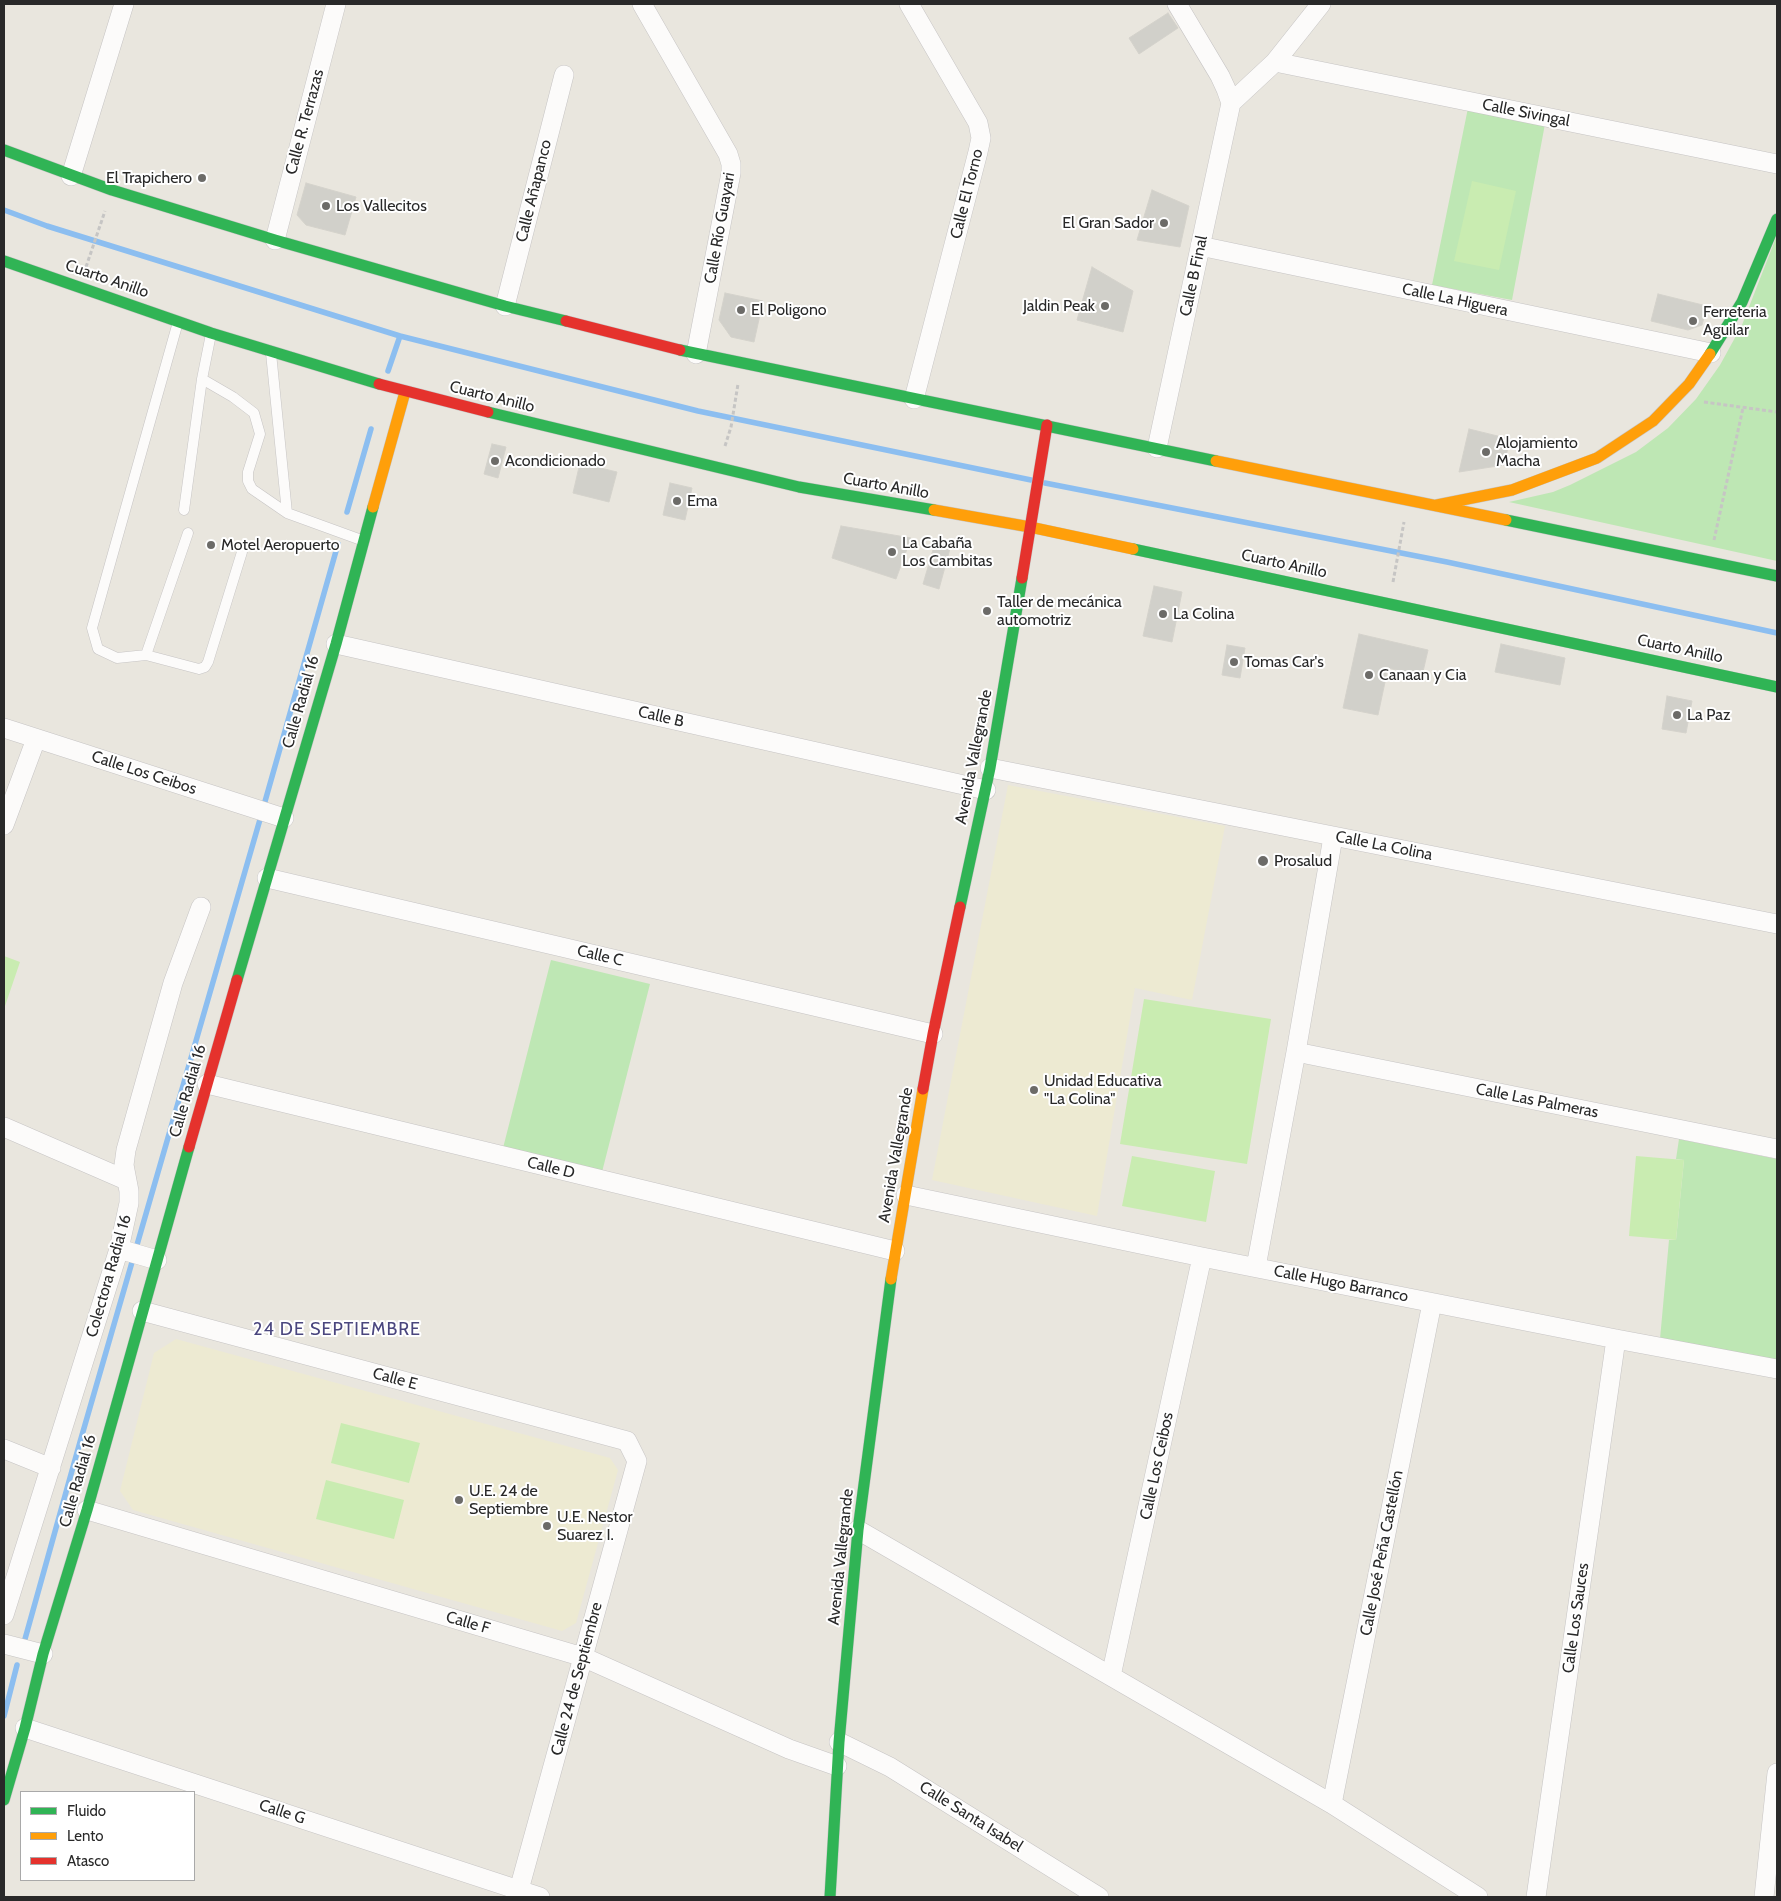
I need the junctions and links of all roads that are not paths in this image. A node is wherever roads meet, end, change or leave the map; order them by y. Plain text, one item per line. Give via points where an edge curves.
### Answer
1 (124, 4) edge
2 (336, 4) edge
3 (642, 4) edge
4 (909, 4) edge
5 (1177, 4) edge
6 (1321, 4) edge
7 (1275, 62) junction
8 (564, 75) dead end
9 (1231, 103) junction
10 (4, 150) edge
11 (1777, 164) edge
12 (71, 176) junction
13 (1777, 219) edge
14 (275, 240) junction
15 (1200, 246) junction
16 (4, 261) edge
17 (505, 306) junction
18 (178, 321) junction
19 (211, 333) junction
20 (271, 350) junction
21 (1711, 353) junction
22 (696, 354) junction
23 (202, 379) junction
24 (405, 392) junction
25 (914, 399) junction
26 (1047, 425) junction
27 (1157, 448) junction
28 (1437, 505) junction
29 (184, 510) dead end
30 (287, 514) junction
31 (1030, 527) junction
32 (188, 534) dead end
33 (364, 542) junction
34 (242, 552) dead end
35 (1777, 576) edge
36 (336, 644) junction
37 (146, 655) junction
38 (1777, 687) edge
39 (4, 728) edge
40 (36, 739) junction
41 (990, 768) junction
42 (986, 790) junction
43 (284, 818) junction
44 (4, 825) edge
45 (1333, 836) junction
46 (267, 878) junction
47 (201, 907) dead end
48 (1777, 924) edge
49 (933, 1034) junction
50 (1296, 1052) junction
51 (207, 1084) junction
52 (4, 1127) edge
53 (1777, 1149) edge
54 (126, 1180) junction
55 (906, 1195) junction
56 (895, 1251) junction
57 (136, 1254) junction
58 (1202, 1257) junction
59 (1256, 1267) junction
60 (1432, 1303) junction
61 (142, 1311) junction
62 (1616, 1340) junction
63 (1777, 1369) edge
64 (4, 1449) edge
65 (637, 1461) joint
66 (51, 1468) junction
67 (87, 1510) junction
68 (858, 1530) junction
69 (4, 1615) edge
70 (4, 1644) edge
71 (43, 1654) junction
72 (583, 1657) junction
73 (1111, 1676) junction
74 (25, 1728) junction
75 (839, 1742) junction
76 (837, 1766) junction
77 (1777, 1773) edge
78 (4, 1800) edge
79 (1332, 1804) junction
80 (518, 1894) edge
81 (540, 1897) edge
82 (830, 1897) edge
83 (1099, 1897) edge
84 (1478, 1897) edge
85 (1536, 1897) edge
86 (1764, 1897) edge

1 - 12 street
2 - 14 street, Calle R. Terrazas
3 - 22 street, Calle Río Guayari via 731,164
4 - 25 street, Calle El Torno via 978,122 981,138
5 - 9 street via 1220,76
6 - 7 street
7 - 9 street
7 - 11 street, Calle Sivingal
8 - 17 street, Calle Añapanco
9 - 15 street, Calle B Final
10 - 12 main road
12 - 14 main road
13 - 21 main road via 1742,302
14 - 17 main road
15 - 21 street, Calle La Higuera
15 - 27 street, Calle B Final
16 - 18 main road, Cuarto Anillo
17 - 22 main road
18 - 19 main road, Cuarto Anillo
18 - 37 lane via 92,628 98,649 117,658
19 - 20 main road, Cuarto Anillo
19 - 23 lane
20 - 24 main road, Cuarto Anillo
20 - 30 lane
21 - 28 main road via 1689,384 1653,420 1597,458 1512,490
22 - 25 main road
23 - 29 lane
23 - 30 lane via 254,413 260,434 248,481 252,488
24 - 31 main road, Cuarto Anillo via 800,487
24 - 33 main road, Calle Radial 16
25 - 26 main road
26 - 27 main road
26 - 31 main road, Avenida Vallegrande
27 - 28 main road
28 - 35 main road
30 - 33 lane
31 - 38 main road, Cuarto Anillo
31 - 41 main road, Avenida Vallegrande
32 - 37 lane
33 - 36 main road, Calle Radial 16
34 - 37 lane via 204,667 199,669
36 - 42 street, Calle B
36 - 43 main road, Calle Radial 16
39 - 40 street, Calle Los Ceibos
40 - 43 street, Calle Los Ceibos
40 - 44 street
41 - 42 main road, Avenida Vallegrande
41 - 45 street, Calle La Colina
42 - 49 main road, Avenida Vallegrande
43 - 46 main road, Calle Radial 16
45 - 48 street, Calle La Colina
45 - 50 street
46 - 49 street, Calle C
46 - 51 main road, Calle Radial 16
47 - 54 street, Colectora Radial 16 via 173,983 126,1150
49 - 55 main road, Avenida Vallegrande
50 - 53 street, Calle Las Palmeras
50 - 59 street
51 - 56 street, Calle D
51 - 57 main road, Calle Radial 16
52 - 54 street
54 - 57 street, Colectora Radial 16
55 - 56 main road, Avenida Vallegrande
55 - 58 street, Calle Hugo Barranco
56 - 68 main road, Avenida Vallegrande
57 - 61 main road, Calle Radial 16
57 - 66 street, Colectora Radial 16
58 - 59 street, Calle Hugo Barranco
58 - 73 street, Calle Los Ceibos
59 - 60 street, Calle Hugo Barranco
60 - 62 street, Calle Hugo Barranco
60 - 79 street, Calle José Peña Castellón
61 - 65 street, Calle E via 627,1441
61 - 67 main road, Calle Radial 16
62 - 63 street, Calle Hugo Barranco
62 - 85 street, Calle Los Sauces
64 - 66 street
65 - 72 street, Calle 24 de Septiembre
66 - 69 street, Colectora Radial 16
67 - 71 main road, Calle Radial 16
67 - 72 street, Calle F
68 - 73 street
68 - 75 main road, Avenida Vallegrande
70 - 71 street
71 - 74 main road, Calle Radial 16
72 - 76 street, Calle F via 789,1749
72 - 80 street, Calle 24 de Septiembre
73 - 79 street
74 - 78 main road, Calle Radial 16
74 - 80 street, Calle G
75 - 76 main road, Avenida Vallegrande
75 - 83 street, Calle Santa Isabel via 890,1767
76 - 82 main road, Avenida Vallegrande
77 - 86 street
79 - 84 street
80 - 81 street, Calle G

